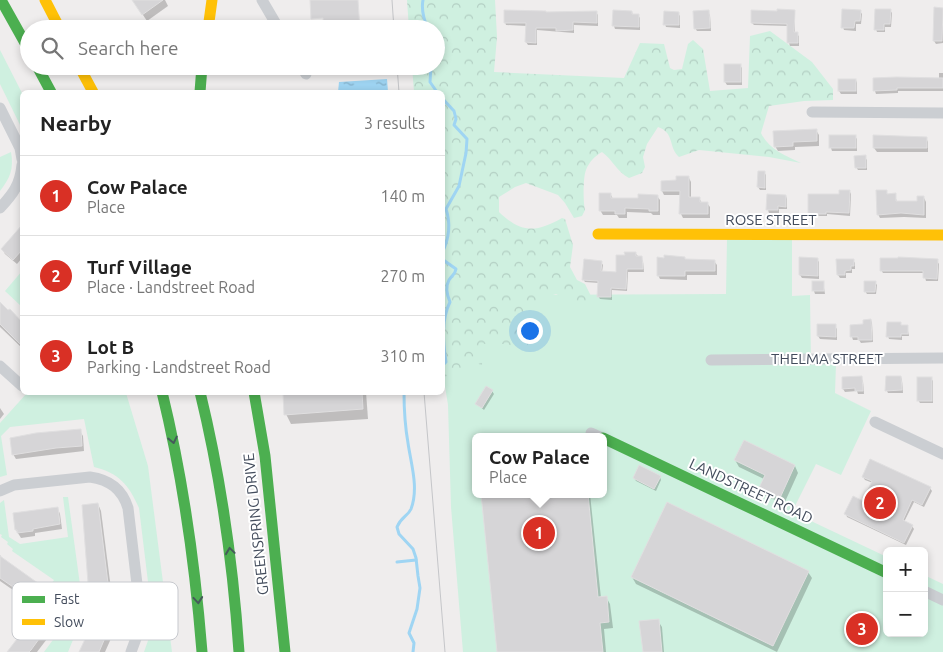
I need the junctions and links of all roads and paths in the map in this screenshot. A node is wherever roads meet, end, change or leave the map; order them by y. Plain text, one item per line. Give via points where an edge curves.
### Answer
1 (1, 0) edge
2 (45, 0) edge
3 (212, 0) edge
4 (262, 0) edge
5 (55, 20) edge
6 (209, 20) edge
7 (273, 20) edge
8 (20, 34) edge
9 (42, 75) edge
10 (84, 75) edge
11 (201, 75) edge
12 (50, 90) edge
13 (92, 90) edge
14 (200, 90) edge
15 (0, 108) edge
16 (812, 112) dead end
17 (943, 113) edge
18 (20, 148) edge
19 (20, 177) edge
20 (0, 208) edge
21 (598, 234) dead end
22 (943, 236) edge
23 (943, 358) edge
24 (711, 360) dead end
25 (0, 366) edge
26 (20, 384) edge
27 (163, 395) edge
28 (201, 395) edge
29 (254, 395) edge
30 (875, 422) dead end
31 (607, 440) edge
32 (943, 454) edge
33 (0, 491) edge
34 (883, 571) edge
35 (137, 582) edge
36 (926, 592) edge
37 (943, 600) edge
38 (135, 640) edge
39 (131, 652) edge
40 (202, 652) edge
41 (240, 652) edge
42 (285, 652) edge

1 - 8 main road
2 - 5 main road
3 - 6 main road
4 - 7 street
9 - 12 main road
10 - 13 main road
11 - 14 main road
15 - 18 street
16 - 17 street
19 - 20 street via 14,193
21 - 22 main road, ROSE STREET
23 - 24 street, THELMA STREET
25 - 26 street
27 -> 40 main road via 190,529
41 -> 28 main road via 236,590 226,520
29 - 42 main road, GREENSPRING DRIVE
30 - 32 street
31 - 34 main road, LANDSTREET ROAD
33 - 35 street via 14,485 90,477 110,483 125,499 128,508
36 - 37 street
38 - 39 street

